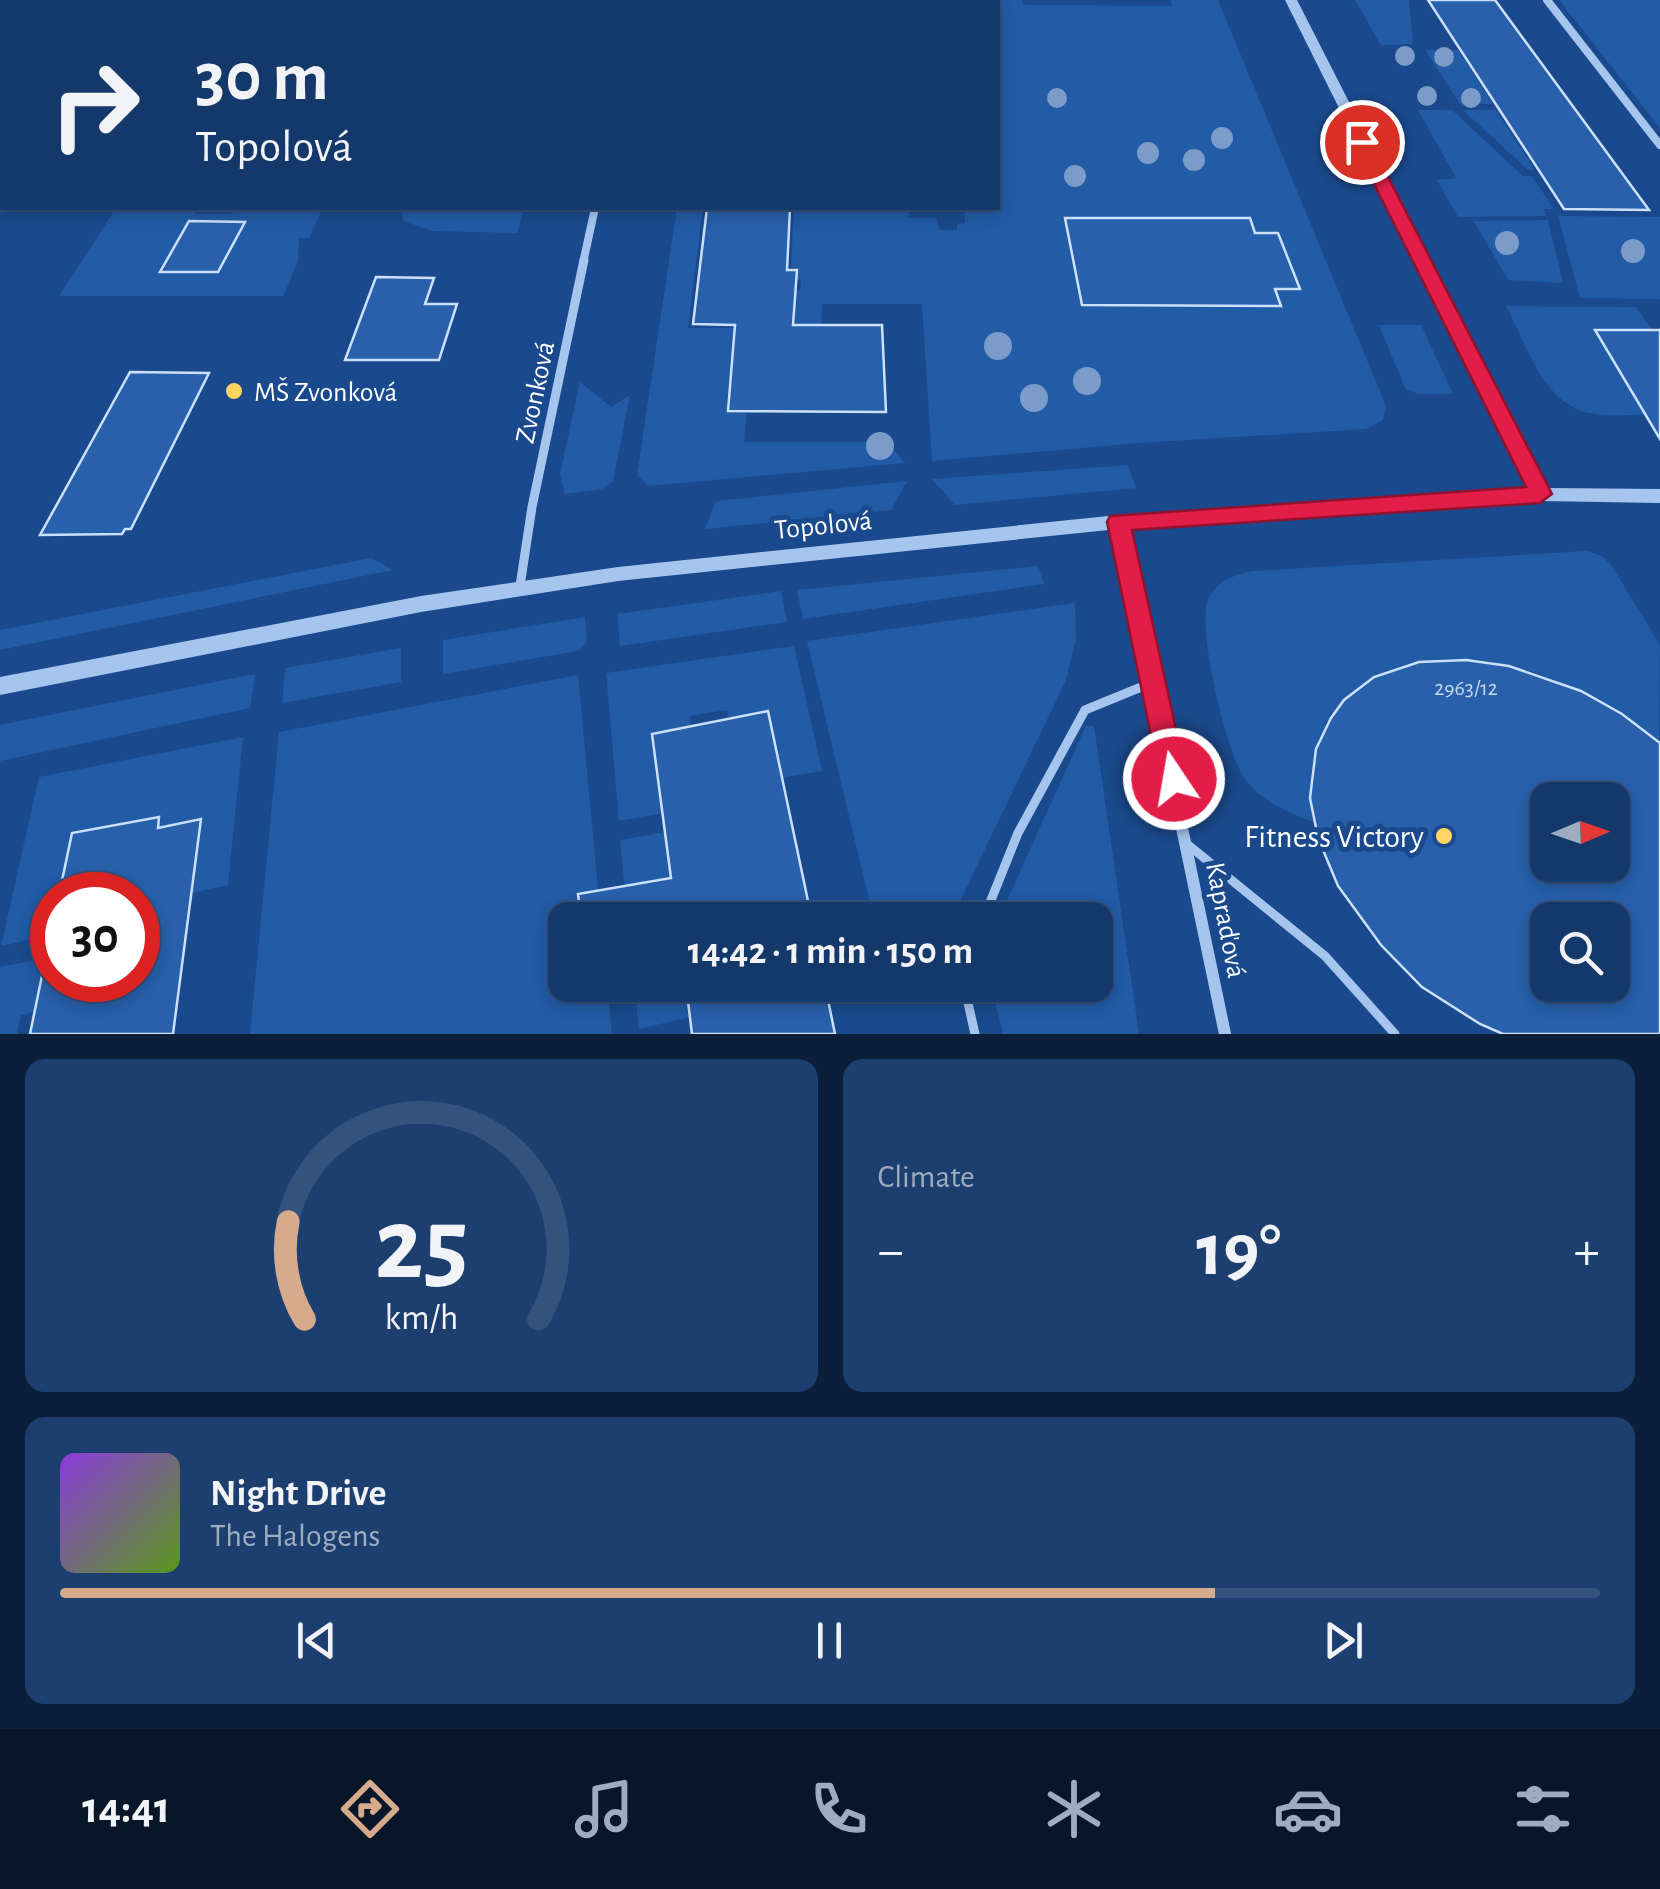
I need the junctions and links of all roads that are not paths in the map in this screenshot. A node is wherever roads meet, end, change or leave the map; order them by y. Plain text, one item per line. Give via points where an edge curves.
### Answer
1 (1290, 0) edge
2 (1546, 0) edge
3 (1660, 146) edge
4 (595, 210) edge
5 (1540, 494) junction
6 (1660, 496) edge
7 (1118, 522) junction
8 (520, 586) junction
9 (1154, 682) junction
10 (0, 686) edge
11 (1187, 844) junction
12 (990, 902) edge
13 (968, 1002) edge
14 (976, 1034) edge
15 (1224, 1034) edge
16 (1395, 1034) edge

1 - 5 street
2 - 3 street
4 - 8 street, Zvonková
5 - 6 street, Topolová
5 - 7 street, Topolová
7 - 8 street, Topolová
7 - 9 street, Kapraďová
8 - 10 street, Topolová
9 - 11 street, Kapraďová
9 - 12 lane via 1084,710 1018,833
11 - 15 street, Kapraďová
11 - 16 lane via 1325,956
13 - 14 lane

